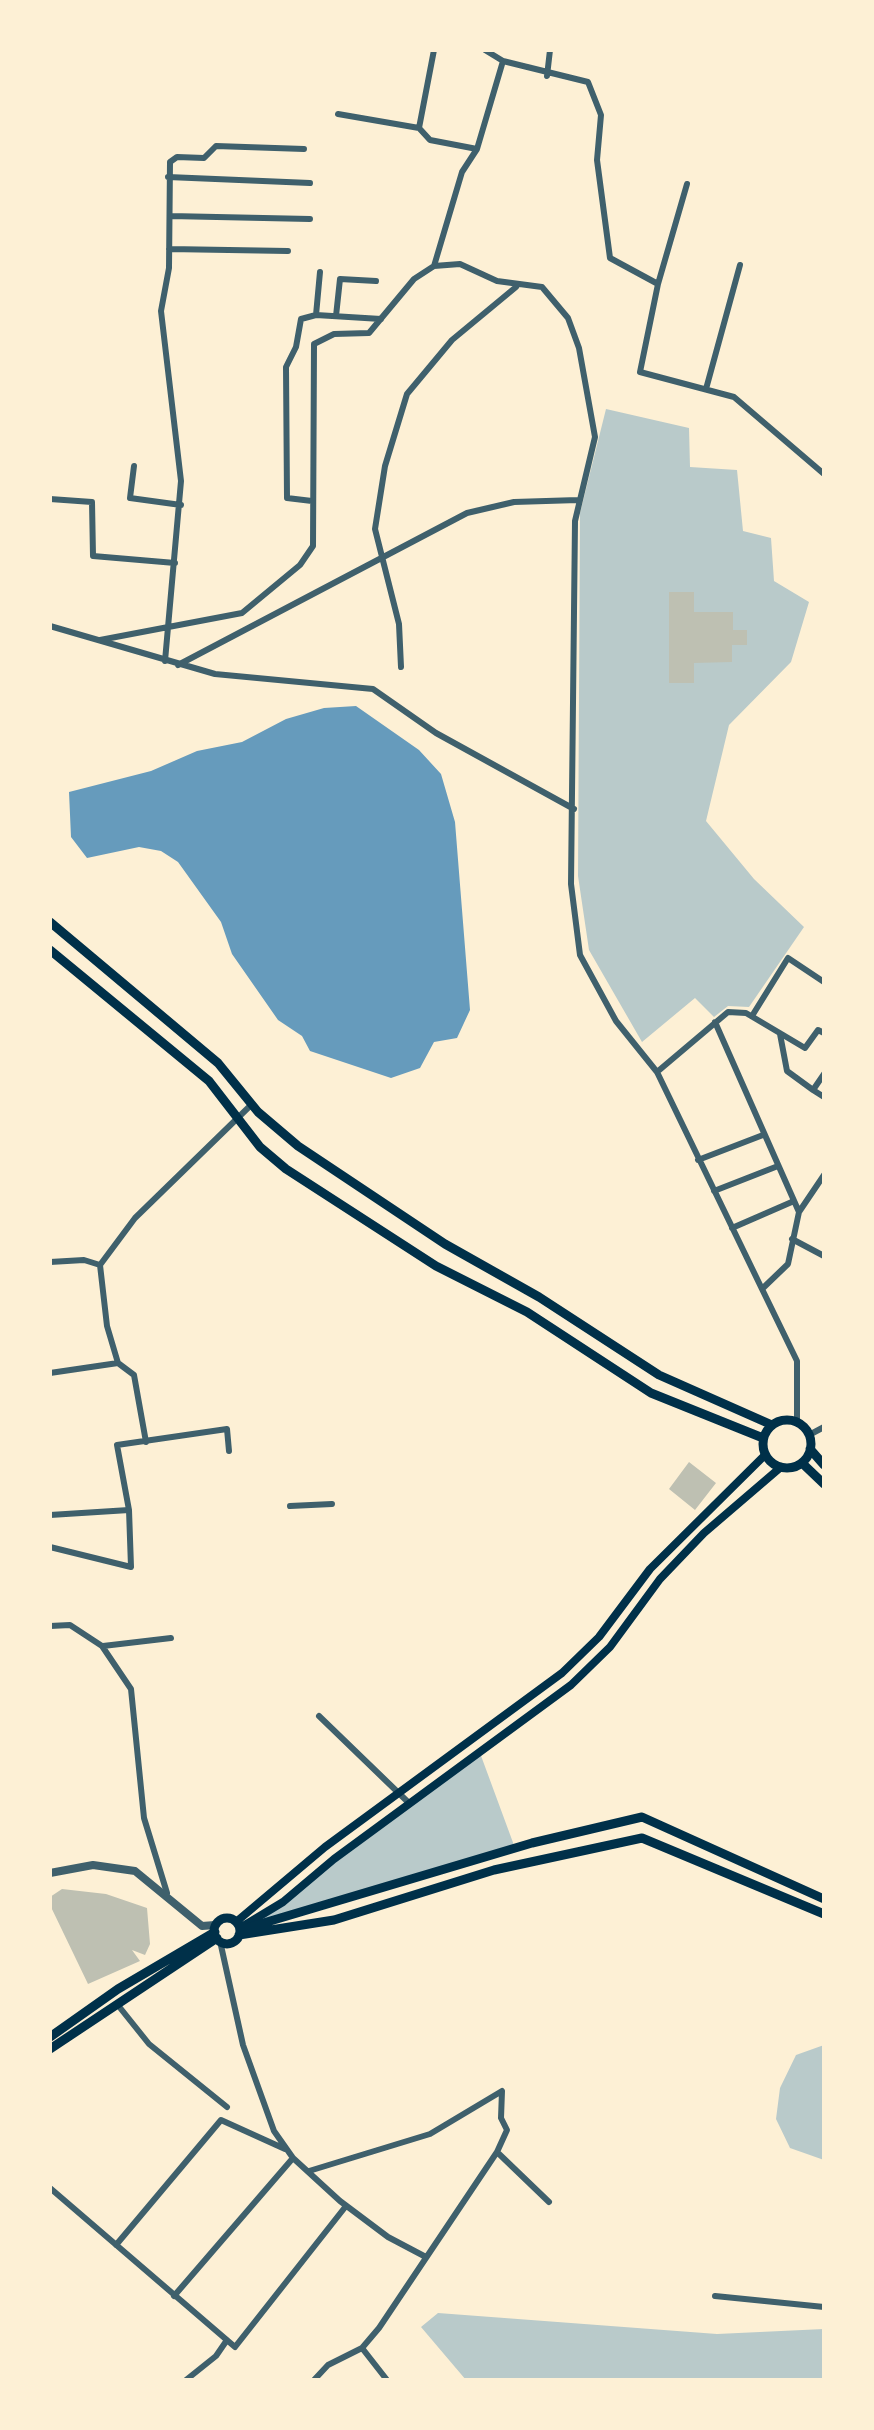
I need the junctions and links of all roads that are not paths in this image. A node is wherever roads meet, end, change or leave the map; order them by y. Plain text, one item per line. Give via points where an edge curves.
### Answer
1 (434, 50) edge
2 (485, 50) edge
3 (550, 50) edge
4 (503, 62) junction
5 (547, 76) junction
6 (338, 114) dead end
7 (419, 128) junction
8 (304, 149) dead end
9 (477, 149) junction
10 (168, 178) junction
11 (310, 183) dead end
12 (687, 184) dead end
13 (170, 216) junction
14 (310, 219) dead end
15 (169, 250) junction
16 (288, 251) dead end
17 (740, 265) dead end
18 (434, 266) junction
19 (320, 272) dead end
20 (376, 281) dead end
21 (658, 284) junction
22 (516, 286) junction
23 (316, 315) junction
24 (336, 316) junction
25 (383, 320) junction
26 (706, 389) junction
27 (134, 466) dead end
28 (824, 474) edge
29 (50, 499) edge
30 (578, 500) junction
31 (312, 501) junction
32 (181, 505) junction
33 (383, 560) junction
34 (175, 563) junction
35 (50, 626) edge
36 (168, 630) junction
37 (100, 640) junction
38 (165, 661) junction
39 (178, 665) junction
40 (401, 667) dead end
41 (574, 809) junction
42 (50, 922) edge
43 (50, 950) edge
44 (824, 982) edge
45 (752, 1016) junction
46 (715, 1022) junction
47 (824, 1033) edge
48 (780, 1034) junction
49 (657, 1072) junction
50 (824, 1074) edge
51 (813, 1090) junction
52 (824, 1097) edge
53 (251, 1105) junction
54 (238, 1116) junction
55 (763, 1134) junction
56 (698, 1160) junction
57 (778, 1166) junction
58 (824, 1176) edge
59 (714, 1191) junction
60 (794, 1201) junction
61 (799, 1212) junction
62 (732, 1228) junction
63 (792, 1239) junction
64 (824, 1256) edge
65 (50, 1262) edge
66 (100, 1265) junction
67 (762, 1289) junction
68 (118, 1362) junction
69 (50, 1373) edge
70 (798, 1422) junction
71 (772, 1425) junction
72 (824, 1426) edge
73 (809, 1435) junction
74 (764, 1438) junction
75 (146, 1442) junction
76 (810, 1449) junction
77 (229, 1452) dead end
78 (765, 1454) junction
79 (802, 1463) junction
80 (824, 1465) edge
81 (781, 1468) junction
82 (824, 1484) edge
83 (332, 1504) dead end
84 (290, 1506) dead end
85 (129, 1510) junction
86 (50, 1515) edge
87 (50, 1546) edge
88 (50, 1626) edge
89 (171, 1638) dead end
90 (102, 1646) junction
91 (319, 1716) dead end
92 (401, 1792) junction
93 (410, 1804) junction
94 (588, 1830) junction
95 (592, 1848) junction
96 (50, 1873) edge
97 (167, 1893) junction
98 (824, 1899) edge
99 (824, 1914) edge
100 (239, 1928) junction
101 (217, 1934) junction
102 (116, 2003) junction
103 (50, 2037) edge
104 (50, 2049) edge
105 (228, 2106) dead end
106 (286, 2150) junction
107 (497, 2152) junction
108 (293, 2158) junction
109 (309, 2171) junction
110 (50, 2188) edge
111 (548, 2202) dead end
112 (346, 2206) junction
113 (116, 2246) junction
114 (424, 2256) junction
115 (174, 2296) junction
116 (716, 2296) dead end
117 (824, 2307) edge
118 (225, 2340) junction
119 (362, 2348) junction
120 (186, 2380) edge
121 (314, 2380) edge
122 (387, 2380) edge

1 - 7 street
2 - 4 street
3 - 5 street
4 - 5 street
4 - 9 street
5 - 21 street via 588,82 595,92 610,258
6 - 7 street
7 - 9 street via 430,140
8 - 10 street via 216,146 204,158 174,158
9 - 18 street via 462,172
10 - 11 street
10 - 13 street
12 - 21 street
13 - 14 street
13 - 15 street
15 - 16 street
15 - 32 street via 161,311
17 - 26 street
18 - 22 street via 460,264
18 - 25 street
19 - 23 street
20 - 24 street via 340,279
21 - 26 street via 640,372
22 - 30 street via 542,287 568,318 584,366 595,437
22 - 33 street via 452,340 408,394 385,466 375,529
23 - 24 street
23 - 31 street via 301,318 286,367 287,498
24 - 25 street
25 - 31 street via 369,333 334,334 314,344
26 - 28 street via 734,397
27 - 32 street via 130,498
29 - 34 street via 92,502 93,556
30 - 33 street via 514,502 467,513
30 - 41 street
31 - 36 street via 313,546 300,564 242,613
32 - 34 street
33 - 39 street
33 - 40 street via 399,624
34 - 36 street
35 - 37 street
36 - 37 street
36 - 38 street
37 - 38 street
38 - 39 street
39 - 41 street via 249,680 374,689 436,733
41 - 49 street via 571,884 580,956 616,1021
42 - 53 main road via 218,1063
43 - 54 main road via 209,1080
44 - 45 street via 788,958
45 - 46 street via 728,1012
45 - 48 street
46 - 49 street
46 - 55 street
47 - 48 street via 818,1030 805,1048
48 - 51 street via 787,1071
49 - 56 street
50 - 51 street
51 - 52 street
53 - 54 street
53 - 71 main road via 298,1146 446,1244 659,1375
54 - 66 street via 136,1218
54 - 74 main road via 286,1169 436,1266 527,1312 653,1394
55 - 56 street
55 - 57 street
56 - 59 street
57 - 59 street
57 - 60 street
58 - 61 street
59 - 62 street
60 - 61 street
60 - 62 street
61 - 63 street
62 - 67 street
63 - 64 street
63 - 67 street via 788,1264
65 - 66 street
66 - 68 street via 106,1326
67 - 70 street via 797,1361
68 - 69 street
68 - 75 street via 134,1375
70 - 71 main road
70 - 73 main road
71 - 74 main road
72 - 73 street
73 - 76 main road
74 - 78 main road
75 - 77 street via 227,1429
75 - 85 street via 117,1445
76 - 79 main road
76 - 80 main road
78 - 81 main road
78 - 92 main road via 659,1559 562,1674
79 - 81 main road
79 - 82 main road
81 - 93 main road via 704,1533 572,1684
83 - 84 street
85 - 86 street
85 - 87 street via 131,1567
88 - 90 street via 70,1625
89 - 90 street
90 - 97 street via 131,1689 144,1818
91 - 92 street
92 - 93 street
92 - 100 main road via 325,1847
93 - 100 main road
94 - 95 street
94 - 98 main road via 642,1818
94 - 100 main road
95 - 99 main road via 642,1838
95 - 100 main road via 494,1870 334,1920
96 - 97 street via 94,1865 135,1871
97 - 101 street
100 - 101 main road via 230,1943
100 - 101 main road via 225,1918
101 - 102 main road
101 - 103 main road via 118,1989
101 - 106 street via 254,2080
102 - 104 main road
102 - 105 street via 149,2044
106 - 108 street
106 - 113 street via 221,2120
107 - 109 street via 507,2130 502,2091 430,2134
107 - 111 street
107 - 114 street
108 - 109 street
108 - 115 street
109 - 112 street
110 - 113 street
112 - 114 street
112 - 118 street via 235,2347
113 - 115 street
114 - 119 street
115 - 118 street
116 - 117 street
118 - 120 street
119 - 121 street
119 - 122 street

